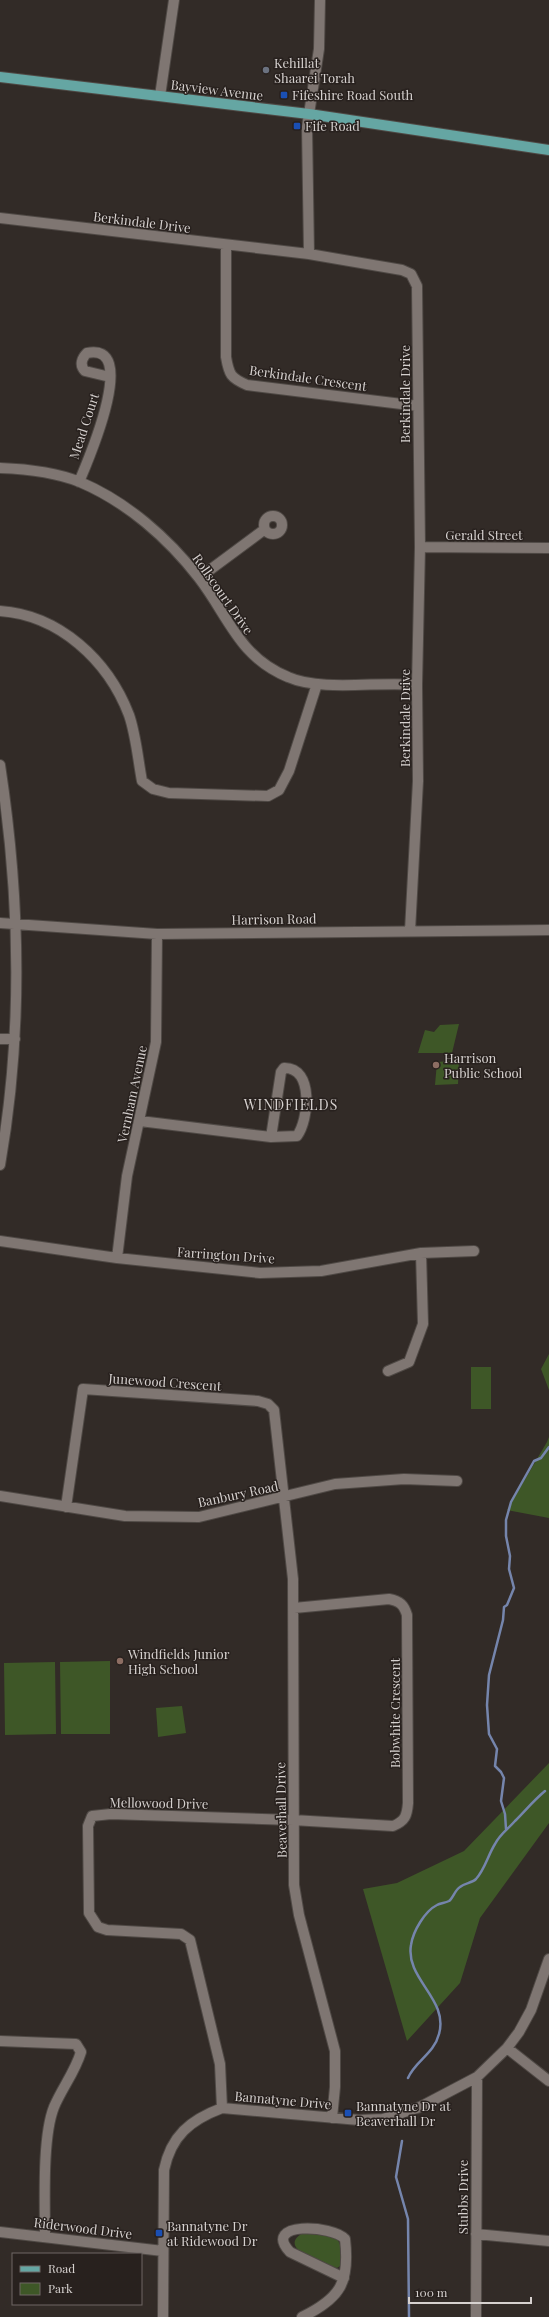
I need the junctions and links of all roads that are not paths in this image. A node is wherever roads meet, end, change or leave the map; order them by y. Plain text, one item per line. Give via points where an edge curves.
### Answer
1 (174, 0) edge
2 (320, 0) edge
3 (0, 77) edge
4 (160, 96) junction
5 (309, 114) junction
6 (549, 150) edge
7 (0, 218) edge
8 (226, 245) junction
9 (309, 254) junction
10 (110, 377) dead end
11 (418, 406) junction
12 (0, 468) edge
13 (79, 482) junction
14 (264, 529) dead end
15 (420, 547) junction
16 (549, 548) edge
17 (199, 578) junction
18 (0, 611) edge
19 (317, 684) junction
20 (417, 685) junction
21 (0, 765) edge
22 (3, 804) edge
23 (0, 923) edge
24 (14, 924) junction
25 (549, 930) edge
26 (410, 931) junction
27 (157, 934) junction
28 (0, 1039) edge
29 (15, 1039) junction
30 (140, 1121) junction
31 (271, 1137) junction
32 (0, 1165) edge
33 (0, 1241) edge
34 (474, 1250) dead end
35 (421, 1253) junction
36 (117, 1258) junction
37 (388, 1371) dead end
38 (457, 1481) dead end
39 (0, 1496) edge
40 (285, 1497) junction
41 (66, 1507) junction
42 (294, 1608) junction
43 (293, 1820) junction
44 (549, 1959) edge
45 (0, 2041) edge
46 (507, 2048) junction
47 (477, 2077) junction
48 (549, 2081) edge
49 (222, 2108) junction
50 (332, 2118) junction
51 (0, 2232) edge
52 (476, 2234) junction
53 (45, 2237) junction
54 (549, 2241) edge
55 (163, 2251) junction
56 (344, 2278) junction
57 (163, 2317) edge
58 (302, 2317) edge
59 (476, 2317) edge

1 - 4 street
2 - 5 street via 319,49
3 - 4 main road, Bayview Avenue
4 - 5 main road, Bayview Avenue
5 - 6 main road, Bayview Avenue
5 - 9 street
7 - 8 street, Berkindale Drive
8 - 9 street, Berkindale Drive
8 - 11 street, Berkindale Crescent via 226,357 228,371 235,380 247,385
9 - 11 street, Berkindale Drive via 402,270 411,274 417,286
10 - 13 street, Mead Court via 107,406
11 - 15 street, Berkindale Drive
12 - 13 street, Rollscourt Drive via 34,470
13 - 17 street, Rollscourt Drive via 116,501 144,521 172,547
14 - 17 street
15 - 16 street, Gerald Street
15 - 20 street, Berkindale Drive
17 - 19 street, Rollscourt Drive via 241,642 258,661 288,678
18 - 19 street via 17,612 44,621 74,638 100,665 121,697 129,717 142,781 153,789 169,793 268,796 279,790 289,771
19 - 20 street, Rollscourt Drive
20 - 26 street, Berkindale Drive via 418,781
21 - 22 street
22 - 24 street
23 - 24 street, Harrison Road
24 - 27 street, Harrison Road
24 - 29 street
25 - 26 street, Harrison Road
26 - 27 street, Harrison Road
27 - 30 street, Vernham Avenue via 156,1042
28 - 29 street
29 - 32 street
30 - 31 street
30 - 36 street, Vernham Avenue via 127,1176
31 - 31 street via 281,1072 284,1068 293,1068 302,1074 306,1090 303,1128 297,1136
33 - 36 street, Farrington Drive
34 - 35 street, Farrington Drive
35 - 36 street, Farrington Drive via 321,1270 260,1273
35 - 37 street via 423,1324 409,1362
38 - 40 street, Banbury Road via 369,1480 334,1484
39 - 41 street, Banbury Road
40 - 41 street, Banbury Road via 198,1516 125,1516
40 - 41 street, Junewood Crescent via 277,1418 268,1404 83,1389
40 - 42 street, Beaverhall Drive
42 - 43 street, Beaverhall Drive
42 - 43 street, Bobwhite Crescent via 389,1599 398,1600 405,1607 408,1615 408,1803 407,1814 402,1823 393,1826
43 - 49 street, Mellowood Drive via 111,1814 92,1816 88,1826 89,1913 98,1927 115,1931 180,1934 190,1940 220,2064
43 - 50 street, Beaverhall Drive via 294,1885 299,1915 335,2051
44 - 46 street, Bannatyne Drive via 531,2010
45 - 53 street via 64,2042 76,2044 81,2052 78,2063 54,2108 48,2128
46 - 47 street, Bannatyne Drive
46 - 48 street
47 - 50 street, Bannatyne Drive via 403,2114 383,2119
47 - 52 street, Stubbs Drive
49 - 50 street, Bannatyne Drive
49 - 55 street, Bannatyne Drive via 189,2124 170,2148 164,2170
51 - 53 street, Riderwood Drive
52 - 54 street
52 - 59 street, Stubbs Drive
53 - 55 street, Riderwood Drive
55 - 57 street, Bannatyne Drive
56 - 56 street via 290,2252 284,2246 286,2232 294,2228 336,2232 341,2235 345,2239 346,2247
56 - 58 street via 342,2287 334,2296

